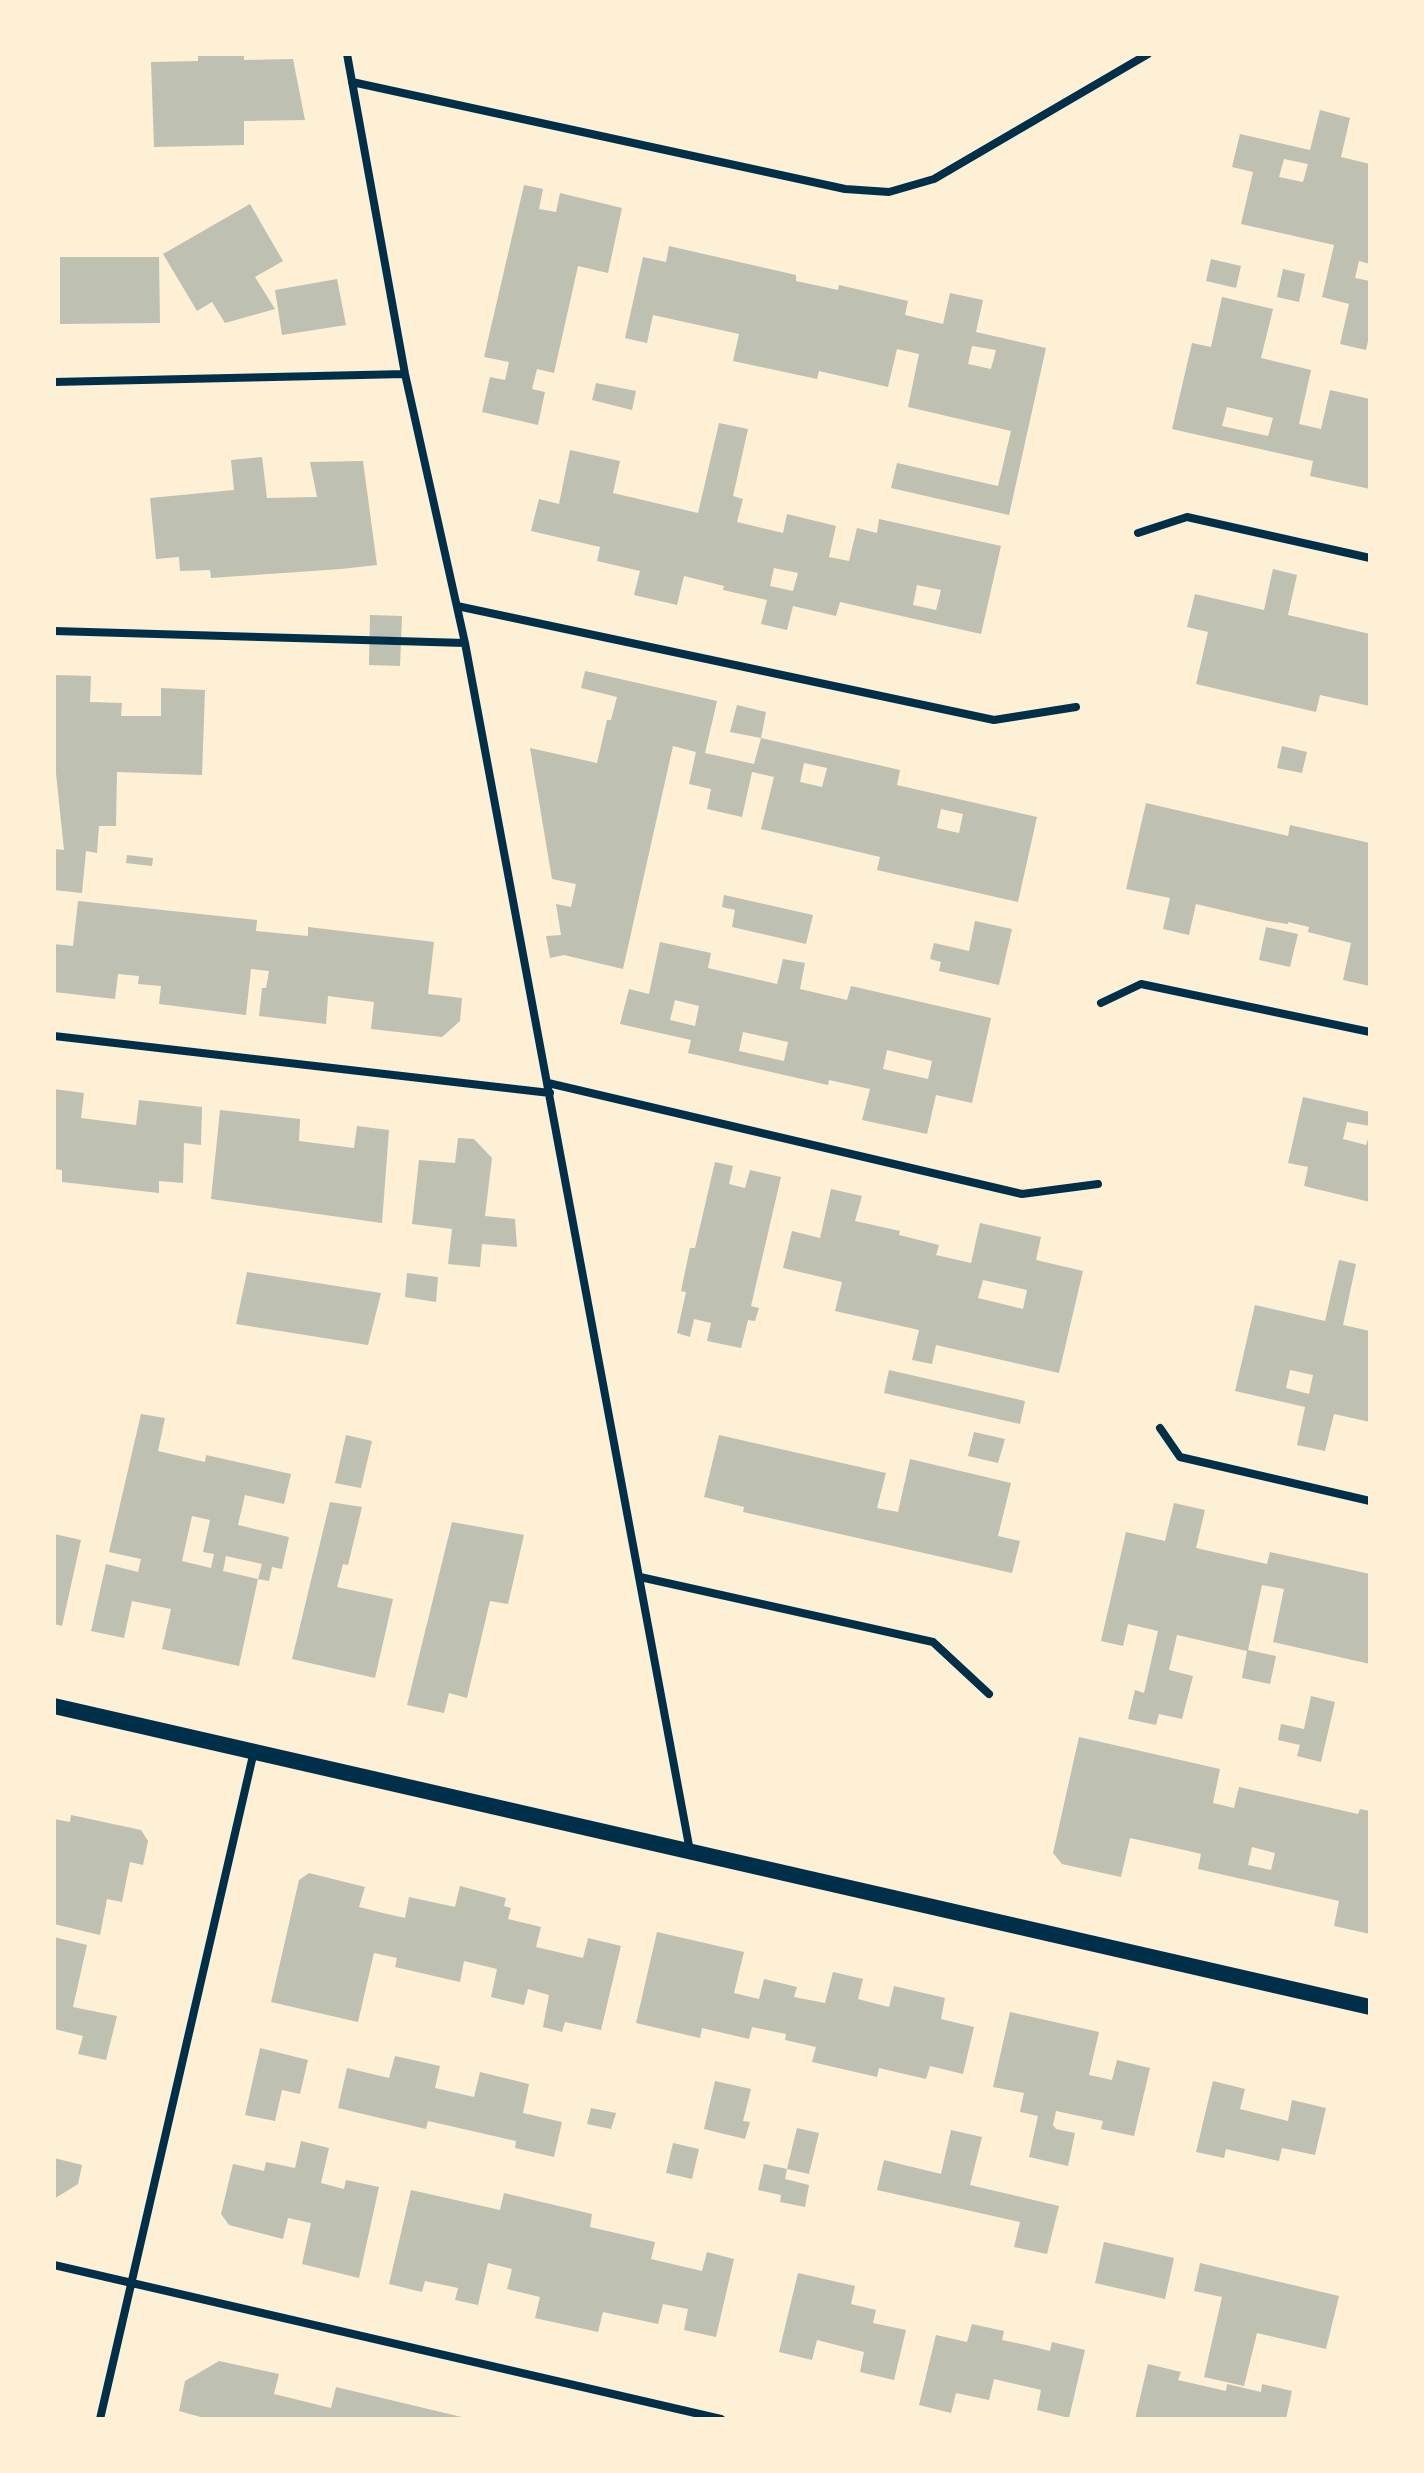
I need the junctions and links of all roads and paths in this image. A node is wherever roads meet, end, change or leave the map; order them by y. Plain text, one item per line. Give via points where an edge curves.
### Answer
1 (347, 54) edge
2 (1148, 54) edge
3 (352, 82) junction
4 (405, 374) junction
5 (54, 382) edge
6 (1138, 533) dead end
7 (1370, 558) edge
8 (457, 606) junction
9 (54, 631) edge
10 (465, 643) junction
11 (1076, 707) dead end
12 (1101, 1003) dead end
13 (1370, 1032) edge
14 (54, 1036) edge
15 (548, 1083) junction
16 (550, 1093) junction
17 (1098, 1184) dead end
18 (1160, 1428) dead end
19 (1370, 1501) edge
20 (640, 1577) junction
21 (989, 1694) dead end
22 (54, 1706) edge
23 (254, 1751) junction
24 (690, 1851) junction
25 (1370, 2007) edge
26 (54, 2265) edge
27 (131, 2283) junction
28 (100, 2419) edge
29 (721, 2419) edge

1 - 3 street
2 - 3 street via 957,167 889,192 845,189
3 - 4 street
4 - 5 street
4 - 8 street
6 - 7 street via 1187,517
8 - 10 street
8 - 11 street via 994,720
9 - 10 street
10 - 15 street
12 - 13 street via 1141,984
14 - 16 street
15 - 16 street
15 - 17 street via 1022,1194
16 - 20 street
18 - 19 street via 1180,1457
20 - 21 street via 933,1642
20 - 24 street
22 - 23 main road
23 - 24 main road
23 - 27 street
24 - 25 main road
26 - 27 street
27 - 28 street
27 - 29 street

